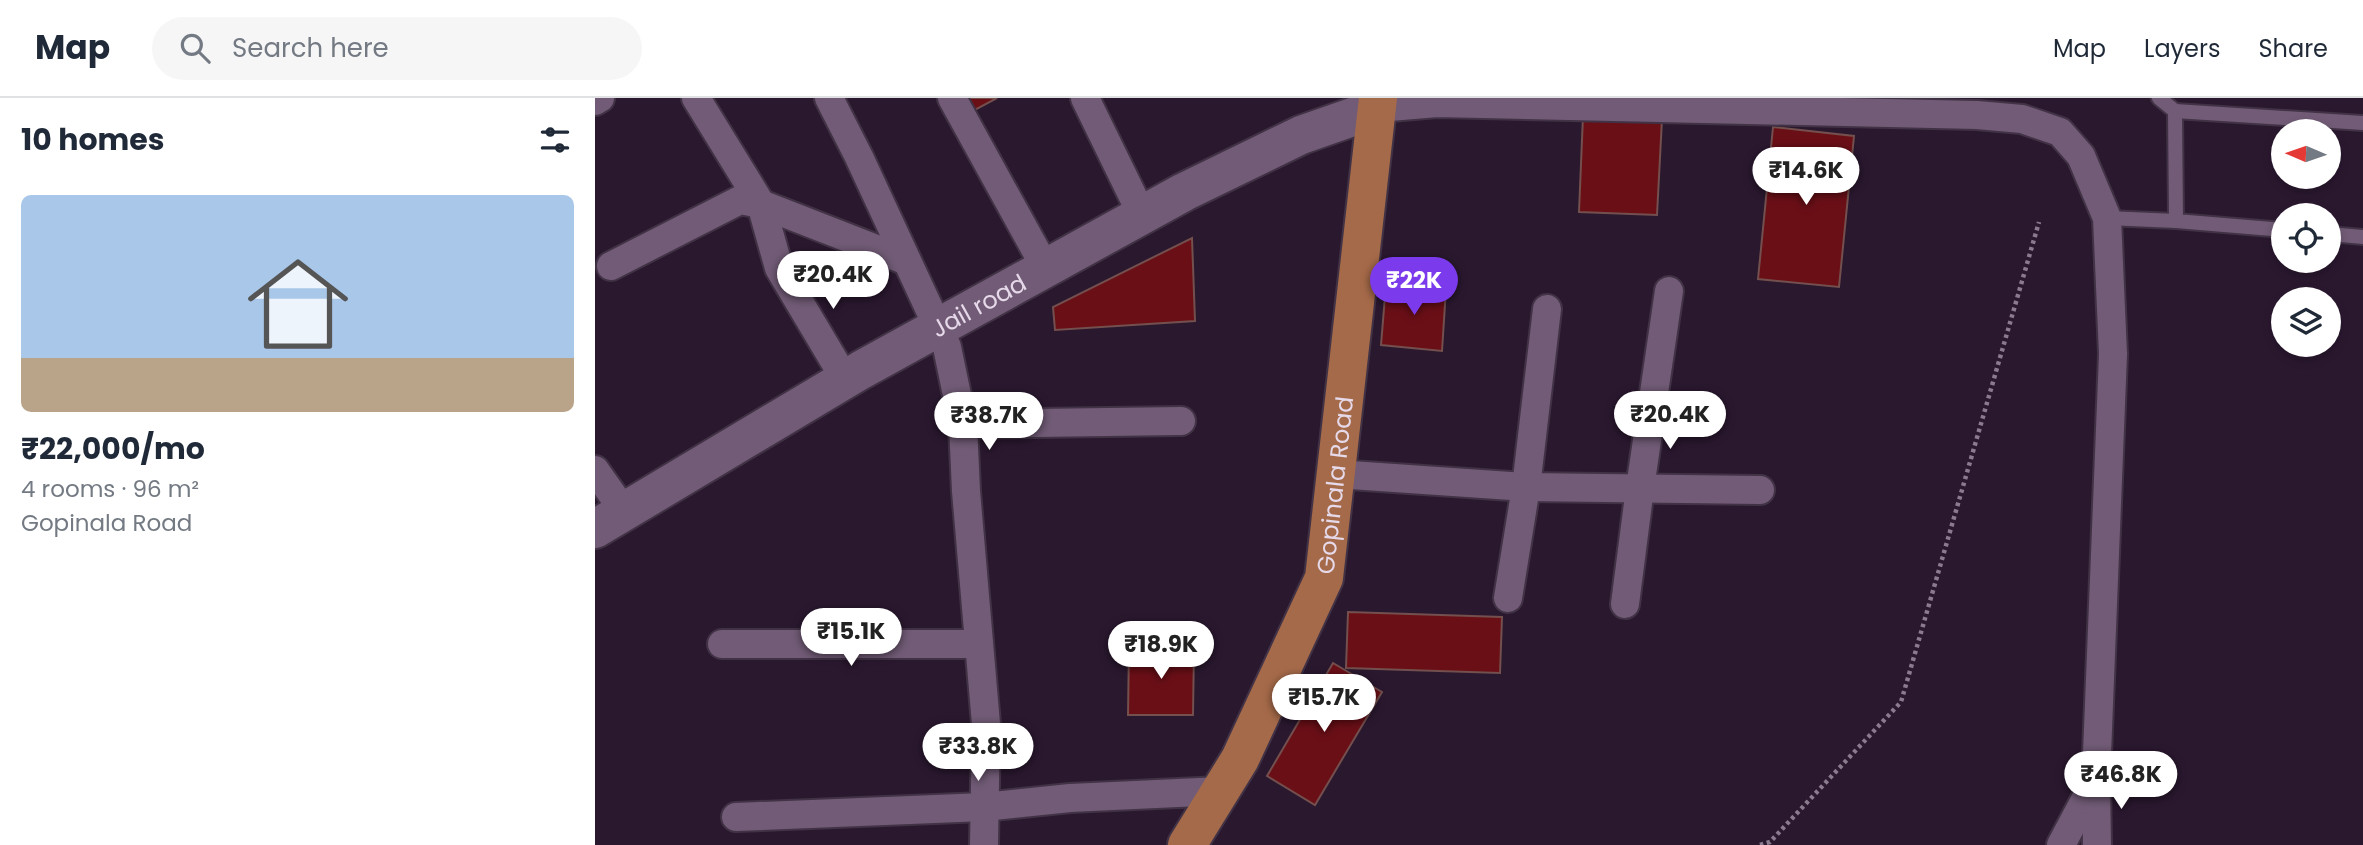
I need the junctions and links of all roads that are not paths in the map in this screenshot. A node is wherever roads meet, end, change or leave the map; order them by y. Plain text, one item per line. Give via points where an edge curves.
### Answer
1 (600, 98) edge
2 (696, 98) edge
3 (828, 98) edge
4 (952, 98) edge
5 (1085, 98) edge
6 (2159, 98) edge
7 (595, 101) edge
8 (1382, 101) edge
9 (1438, 101) edge
10 (2175, 111) junction
11 (2363, 123) edge
12 (761, 204) junction
13 (1142, 215) junction
14 (2107, 218) junction
15 (2176, 221) junction
16 (2271, 229) edge
17 (2341, 235) edge
18 (2363, 237) edge
19 (907, 261) junction
20 (611, 266) dead end
21 (1045, 267) junction
22 (1669, 291) dead end
23 (1547, 309) dead end
24 (937, 327) junction
25 (845, 379) junction
26 (1181, 421) dead end
27 (963, 424) junction
28 (595, 470) edge
29 (1336, 474) junction
30 (1526, 487) junction
31 (1640, 488) junction
32 (1760, 490) dead end
33 (610, 520) edge
34 (1508, 598) dead end
35 (1625, 604) dead end
36 (722, 644) dead end
37 (979, 644) junction
38 (2095, 779) junction
39 (1221, 791) junction
40 (984, 807) junction
41 (736, 817) dead end
42 (983, 845) edge
43 (1187, 845) edge
44 (2061, 845) edge
45 (2097, 845) edge

1 - 7 street
2 - 12 street
3 - 19 street
4 - 21 street
5 - 13 street
6 - 10 lane
8 - 9 street
8 - 13 street, Jail road via 1301,135
8 - 29 main road, Gopinala Road
9 - 14 street via 2022,119 2060,132 2081,156
10 - 11 lane
10 - 15 lane
12 - 19 street
12 - 20 street via 740,200
12 - 25 street via 779,268
13 - 21 street, Jail road
14 - 15 lane
14 - 38 street via 2113,354
15 - 16 lane
17 - 18 lane
19 - 24 street
21 - 24 street, Jail road
22 - 31 street
23 - 30 street
24 - 25 street, Jail road
24 - 27 street via 947,347
25 - 33 street, Jail road
26 - 27 street
27 - 37 street
28 - 33 street
29 - 30 street
29 - 39 main road, Gopinala Road via 1324,578
30 - 31 street
30 - 34 street
31 - 32 street
31 - 35 street
36 - 37 street
37 - 40 street via 986,724
38 - 44 street
38 - 45 street
39 - 40 street
39 - 43 main road, Gopinala Road
40 - 41 street
40 - 42 street

